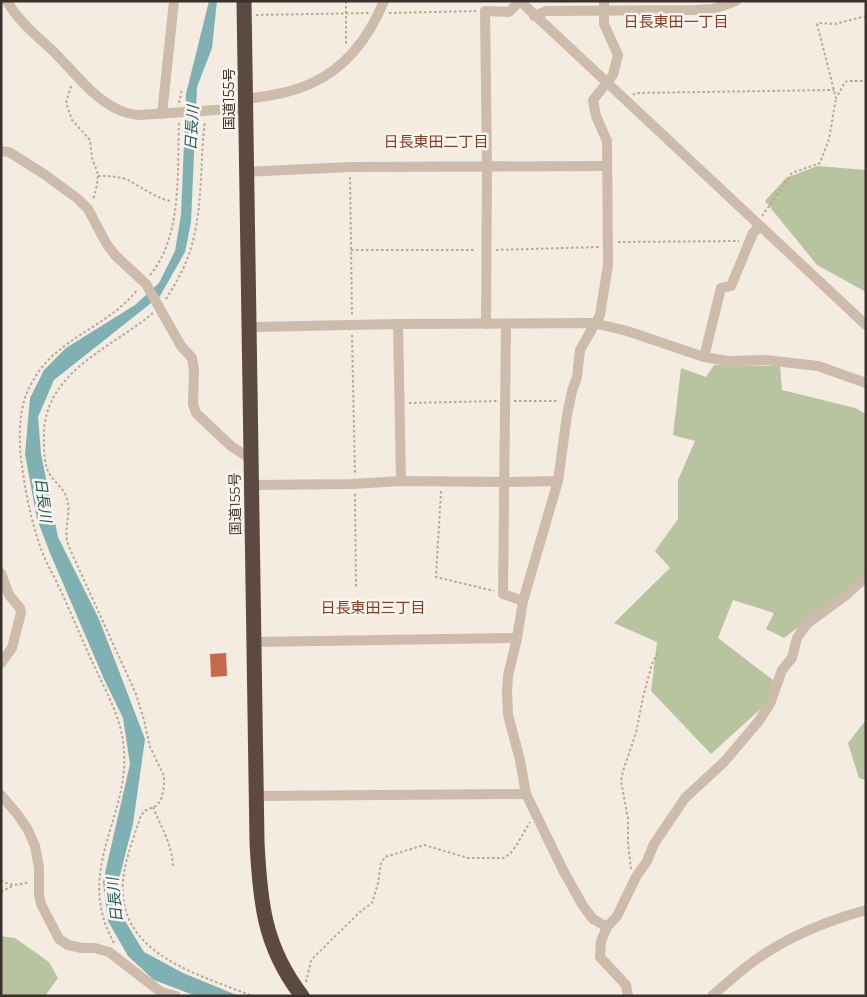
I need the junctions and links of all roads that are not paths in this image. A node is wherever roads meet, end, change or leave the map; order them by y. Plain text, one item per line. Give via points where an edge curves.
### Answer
1 (7, 1) edge
2 (174, 1) edge
3 (384, 1) edge
4 (520, 1) edge
5 (736, 1) edge
6 (604, 5) edge
7 (244, 8) edge
8 (534, 16) junction
9 (605, 83) junction
10 (245, 104) junction
11 (162, 114) junction
12 (1, 151) edge
13 (487, 166) junction
14 (606, 166) junction
15 (246, 172) junction
16 (758, 224) junction
17 (594, 323) junction
18 (398, 324) junction
19 (486, 324) junction
20 (506, 324) junction
21 (866, 325) edge
22 (248, 327) junction
23 (704, 357) junction
24 (866, 383) edge
25 (251, 459) junction
26 (401, 481) junction
27 (558, 481) junction
28 (504, 482) junction
29 (252, 485) junction
30 (1, 573) edge
31 (866, 577) edge
32 (523, 600) junction
33 (516, 638) junction
34 (253, 642) junction
35 (1, 663) edge
36 (526, 794) junction
37 (1, 795) edge
38 (256, 796) junction
39 (866, 910) edge
40 (607, 927) junction
41 (304, 990) edge
42 (162, 994) edge
43 (176, 996) edge
44 (628, 996) edge
45 (712, 996) edge

1 - 11 street via 19,18 103,100 127,113
2 - 11 street
3 - 10 street via 364,39 333,70 314,83
4 - 8 street
4 - 13 street via 509,12 485,11
5 - 6 street via 712,9 695,10
6 - 8 street via 546,11
6 - 9 street via 604,24 618,55 613,75
7 - 10 highway, 国道155号
8 - 9 street
9 - 14 street via 593,100 607,141
9 - 16 street
10 - 11 street
10 - 15 highway, 国道155号
12 - 25 street via 9,152 44,174 88,209 106,244 145,283 181,346 192,358 192,392 196,412 231,446
13 - 14 street
13 - 15 street
13 - 19 street
14 - 17 street via 608,265 600,315
15 - 22 highway, 国道155号
16 - 21 street
16 - 23 street via 731,286 721,288
17 - 20 street
17 - 23 street
17 - 27 street via 580,350
18 - 19 street
18 - 22 street
18 - 26 street
19 - 20 street
20 - 28 street
22 - 25 highway, 国道155号
23 - 24 street via 818,366
25 - 29 highway, 国道155号
26 - 28 street
26 - 29 street
27 - 28 street
27 - 32 street
28 - 32 street via 503,594
29 - 34 highway, 国道155号
30 - 35 street via 9,595 20,608 12,648
31 - 40 street via 803,628 792,658 782,670 770,704 724,762 685,798 654,844 617,916
32 - 33 street
33 - 34 street
33 - 36 street via 508,676 508,715
34 - 38 highway, 国道155号
36 - 38 street
36 - 40 street via 583,906 593,919
37 - 42 street via 28,830 37,858 41,904 59,940 68,945 109,952
38 - 41 highway, 国道155号 via 262,908 278,957 294,985
39 - 45 street via 792,938 754,961
40 - 44 street via 601,940 600,957 626,985
42 - 43 street

